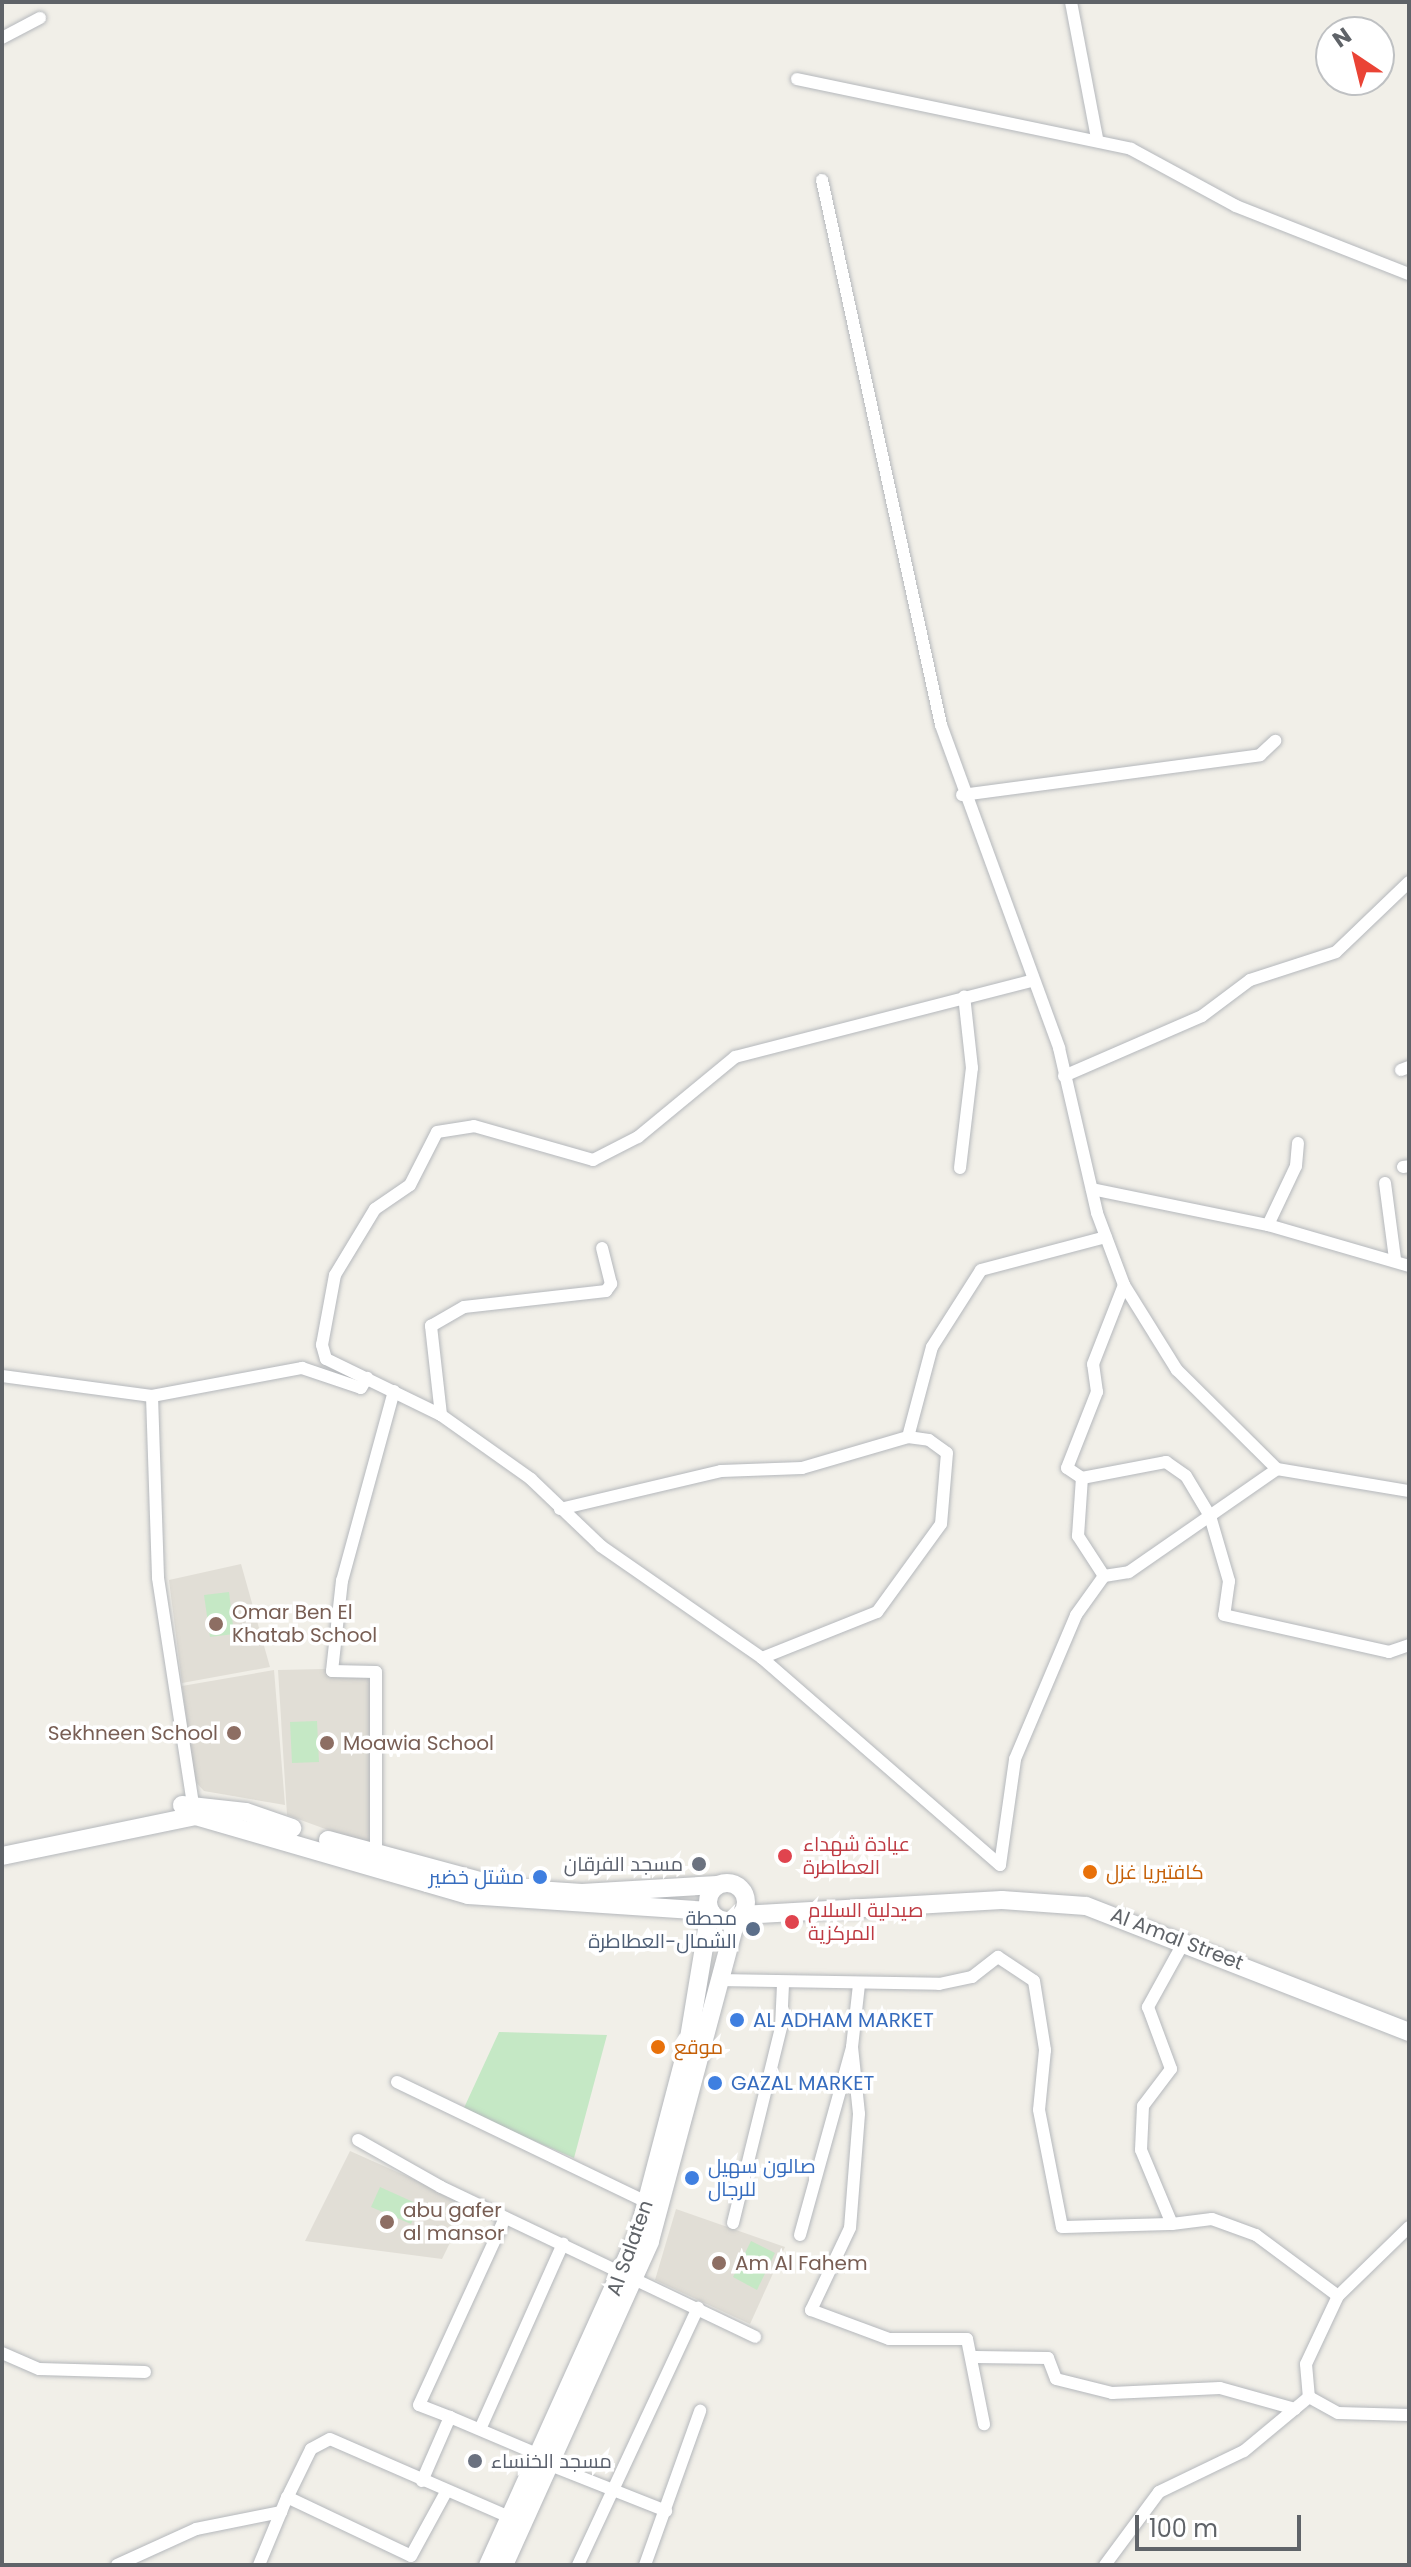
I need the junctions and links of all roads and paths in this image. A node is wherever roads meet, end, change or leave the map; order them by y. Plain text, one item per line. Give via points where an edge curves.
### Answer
1 (1071, 2) edge
2 (40, 18) dead end
3 (2, 38) edge
4 (797, 79) dead end
5 (1097, 138) junction
6 (822, 180) dead end
7 (1409, 274) edge
8 (1275, 741) dead end
9 (962, 795) junction
10 (1409, 882) edge
11 (1030, 981) junction
12 (964, 996) junction
13 (1064, 1076) junction
14 (1298, 1143) dead end
15 (960, 1168) dead end
16 (1385, 1183) dead end
17 (1092, 1189) junction
18 (1268, 1225) junction
19 (1106, 1237) junction
20 (602, 1248) dead end
21 (1395, 1259) junction
22 (1409, 1266) edge
23 (1124, 1285) junction
24 (2, 1376) edge
25 (367, 1378) junction
26 (394, 1391) junction
27 (152, 1396) junction
28 (441, 1415) junction
29 (908, 1437) junction
30 (1277, 1469) junction
31 (1082, 1478) junction
32 (1409, 1491) edge
33 (560, 1509) junction
34 (1210, 1516) junction
35 (1104, 1576) junction
36 (1409, 1645) edge
37 (762, 1658) junction
38 (193, 1803) junction
39 (2, 1843) edge
40 (2, 1856) edge
41 (376, 1856) junction
42 (718, 1885) junction
43 (710, 1911) junction
44 (739, 1917) junction
45 (1185, 1940) junction
46 (718, 1980) junction
47 (783, 1984) junction
48 (859, 1985) junction
49 (1409, 2032) edge
50 (852, 2047) junction
51 (397, 2082) dead end
52 (358, 2140) dead end
53 (654, 2205) junction
54 (505, 2218) junction
55 (733, 2223) dead end
56 (1172, 2224) junction
57 (1409, 2227) edge
58 (800, 2235) dead end
59 (563, 2244) junction
60 (630, 2273) junction
61 (1338, 2296) junction
62 (698, 2308) junction
63 (755, 2337) dead end
64 (2, 2353) edge
65 (975, 2357) junction
66 (145, 2372) dead end
67 (1309, 2397) junction
68 (1295, 2409) junction
69 (700, 2411) dead end
70 (1409, 2415) edge
71 (450, 2417) junction
72 (984, 2424) dead end
73 (481, 2427) junction
74 (547, 2460) junction
75 (422, 2481) junction
76 (611, 2488) junction
77 (446, 2492) junction
78 (289, 2494) dead end
79 (666, 2511) junction
80 (281, 2512) junction
81 (516, 2520) junction
82 (117, 2565) edge
83 (259, 2565) edge
84 (488, 2565) edge
85 (504, 2565) edge
86 (578, 2565) edge
87 (645, 2565) edge
88 (1105, 2565) edge

1 - 5 street
2 - 3 street
4 - 5 street
5 - 7 street via 1236,206
6 - 9 street
8 - 9 street via 1260,755
9 - 11 street
10 - 13 street via 1336,952 1250,980 1202,1016
11 - 12 street
11 - 13 street
12 - 15 street via 972,1068
12 - 25 street via 735,1057 638,1137 593,1160 474,1126 437,1132 410,1185 375,1209 328,1297 326,1359
13 - 17 street
14 - 18 street via 1296,1166
16 - 21 street
17 - 18 street
17 - 19 street
18 - 21 street
19 - 23 street
19 - 29 street via 981,1270 932,1347
20 - 28 street via 611,1284 606,1291 464,1307 431,1326
21 - 22 street
23 - 30 street via 1177,1370
23 - 31 street via 1093,1364 1097,1392 1072,1440 1067,1468
24 - 27 street
25 - 26 street
25 - 27 street via 361,1388 302,1368
26 - 28 street
26 - 41 street via 342,1581 332,1671 376,1672
27 - 38 street via 158,1578
28 - 33 street via 544,1489
29 - 33 street via 802,1468 721,1471
29 - 37 street via 929,1440 947,1453 941,1524 877,1612
30 - 32 street
30 - 34 street
31 - 34 street via 1166,1462 1186,1476
31 - 35 street via 1078,1536
33 - 37 street
34 - 35 street via 1129,1572
34 - 36 street via 1229,1581 1224,1615 1389,1652
35 - 37 street via 1076,1615 1015,1759 1000,1865
38 - 39 main road
38 - 41 main road via 246,1812
40 - 43 main road, Al Amal Street via 196,1816 468,1895
41 - 42 main road via 471,1882 554,1893
42 - 43 main road, Al Salaten via 710,1894
42 - 44 main road via 742,1890
43 - 44 main road, Al Amal Street
43 - 53 main road, Al Salaten
44 - 45 main road, Al Amal Street via 1041,1901 1121,1915
44 - 46 main road, Al Salaten
45 - 49 main road, Al Amal Street
45 - 56 street via 1148,2007 1171,2069 1143,2106 1141,2150
46 - 47 street
46 - 53 main road, Al Salaten
47 - 48 street
47 - 55 street via 781,2027
48 - 50 street
48 - 56 street via 939,1984 972,1977 998,1957 1034,1981 1045,2050 1039,2110 1054,2213 1062,2227
50 - 58 street
50 - 65 street via 859,2114 850,2228 811,2310 889,2339 967,2339
51 - 53 street
52 - 54 street
53 - 60 main road, Al Salaten
54 - 59 street
54 - 71 street via 419,2405
56 - 61 street via 1212,2219 1256,2235
57 - 61 street
59 - 60 street
59 - 73 street
60 - 62 street
60 - 74 main road, Al Salaten
61 - 67 street via 1306,2364
62 - 63 street
62 - 76 street
64 - 66 street via 39,2369
65 - 68 street via 1048,2358 1056,2379 1112,2393 1220,2388
65 - 72 street
67 - 68 street
67 - 70 street via 1338,2413
68 - 88 street via 1244,2451 1159,2492
69 - 79 street
71 - 73 street
71 - 75 street
73 - 74 street
74 - 76 street
74 - 81 main road, Al Salaten
75 - 77 street
75 - 78 street via 325,2439 311,2449
76 - 79 street
76 - 86 street
77 - 80 street via 411,2556 287,2497
77 - 81 street
79 - 87 street
80 - 82 street via 196,2529
80 - 83 street
81 - 84 main road, Al Salaten
81 - 85 main road, Al Salaten

